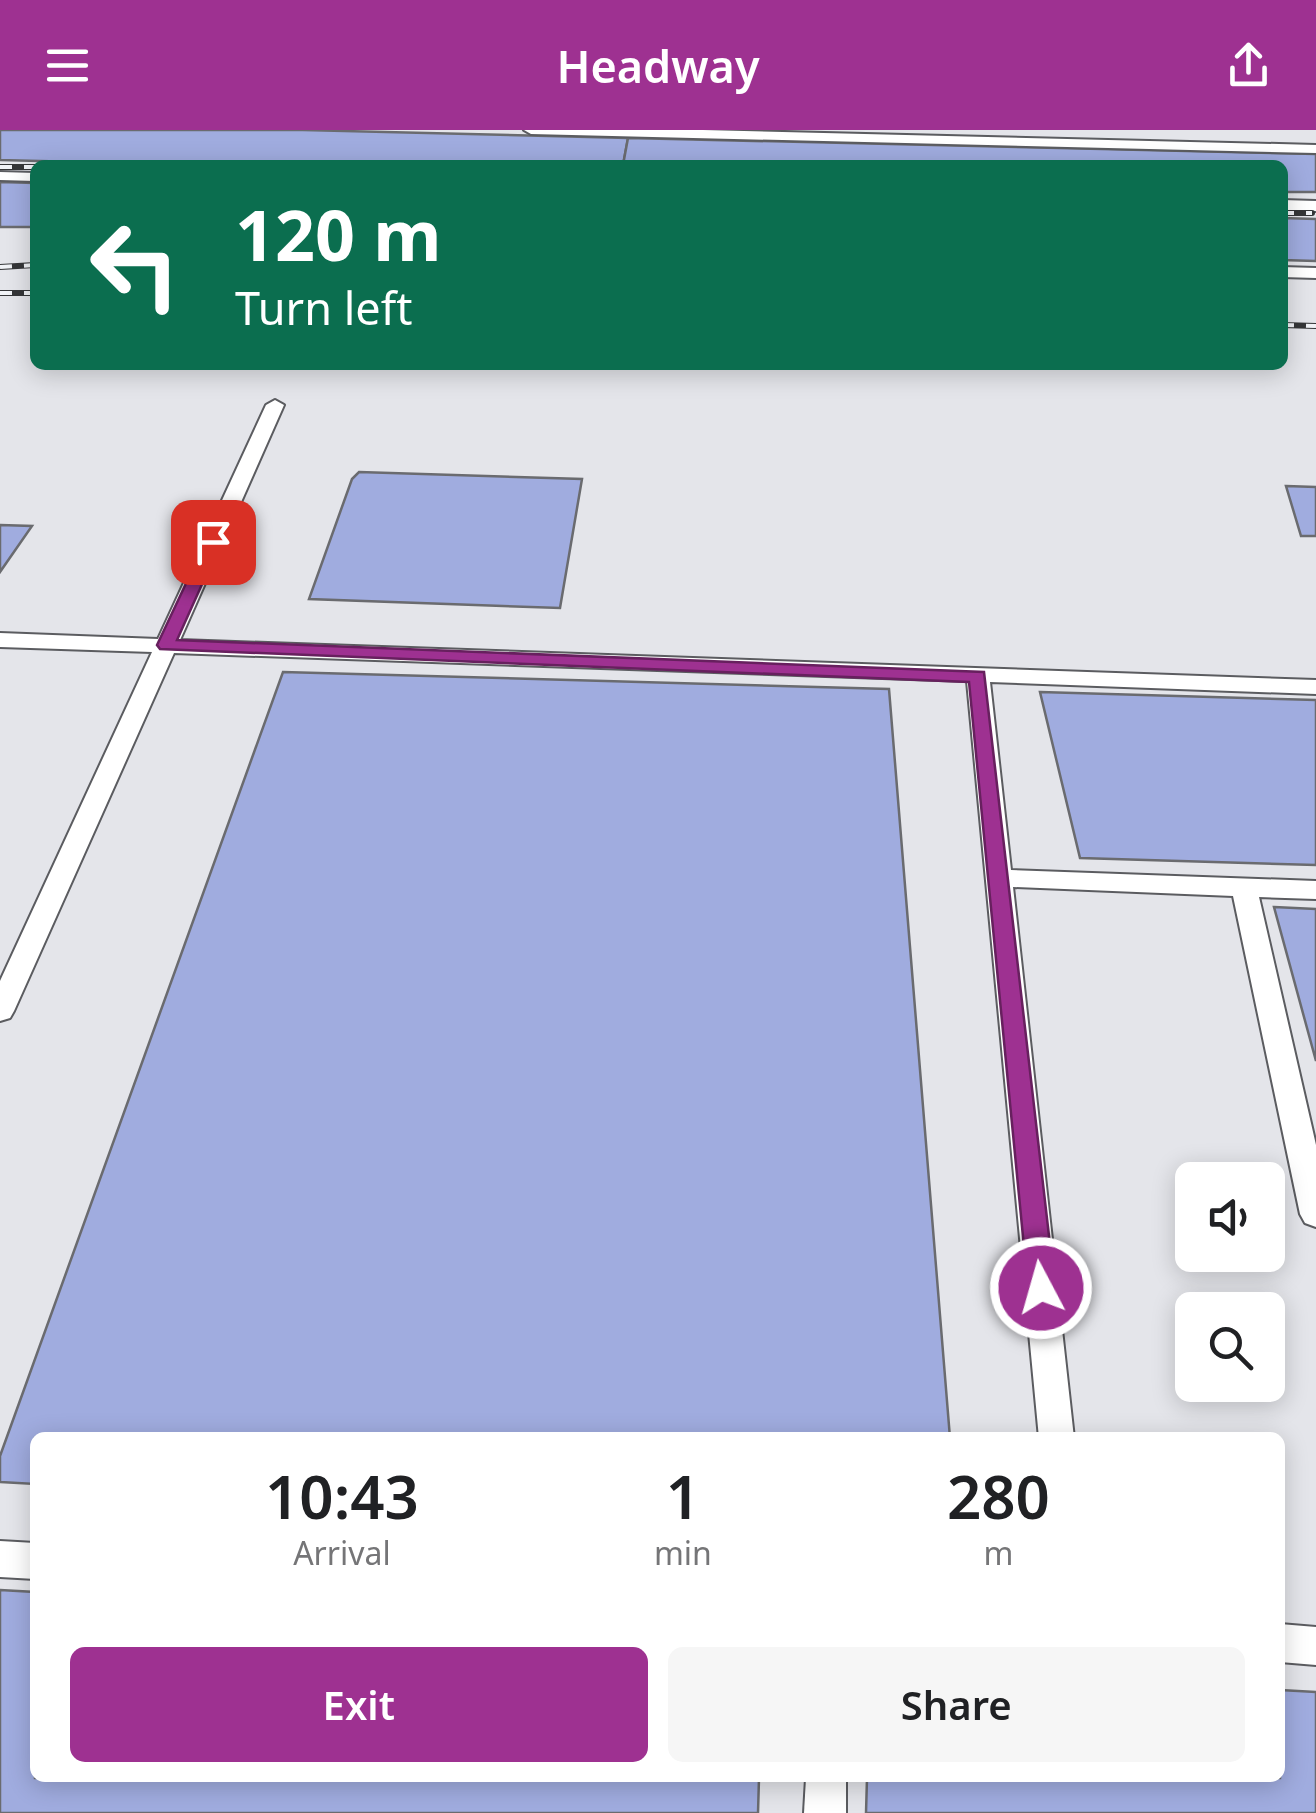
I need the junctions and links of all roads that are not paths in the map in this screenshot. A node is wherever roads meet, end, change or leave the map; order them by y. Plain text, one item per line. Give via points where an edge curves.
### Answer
1 (530, 130) edge
2 (542, 130) edge
3 (1316, 149) edge
4 (0, 176) edge
5 (30, 177) edge
6 (1288, 206) edge
7 (1316, 206) edge
8 (1288, 272) edge
9 (1316, 273) edge
10 (276, 405) dead end
11 (0, 640) edge
12 (166, 645) junction
13 (978, 676) junction
14 (1316, 686) edge
15 (998, 878) junction
16 (1244, 888) junction
17 (1316, 890) edge
18 (0, 1011) edge
19 (1316, 1214) edge
20 (1056, 1432) edge
21 (0, 1558) edge
22 (30, 1561) edge
23 (1285, 1643) edge
24 (1316, 1646) edge
25 (826, 1782) edge
26 (825, 1813) edge

1 - 2 lane
2 - 3 lane
4 - 5 lane
6 - 7 lane
8 - 9 lane
10 - 12 lane
11 - 12 lane
12 - 13 lane
12 - 18 lane
13 - 14 lane
13 - 15 lane
15 - 16 lane
15 - 20 lane
16 - 17 lane
16 - 19 lane
21 - 22 lane
23 - 24 lane
25 - 26 lane

